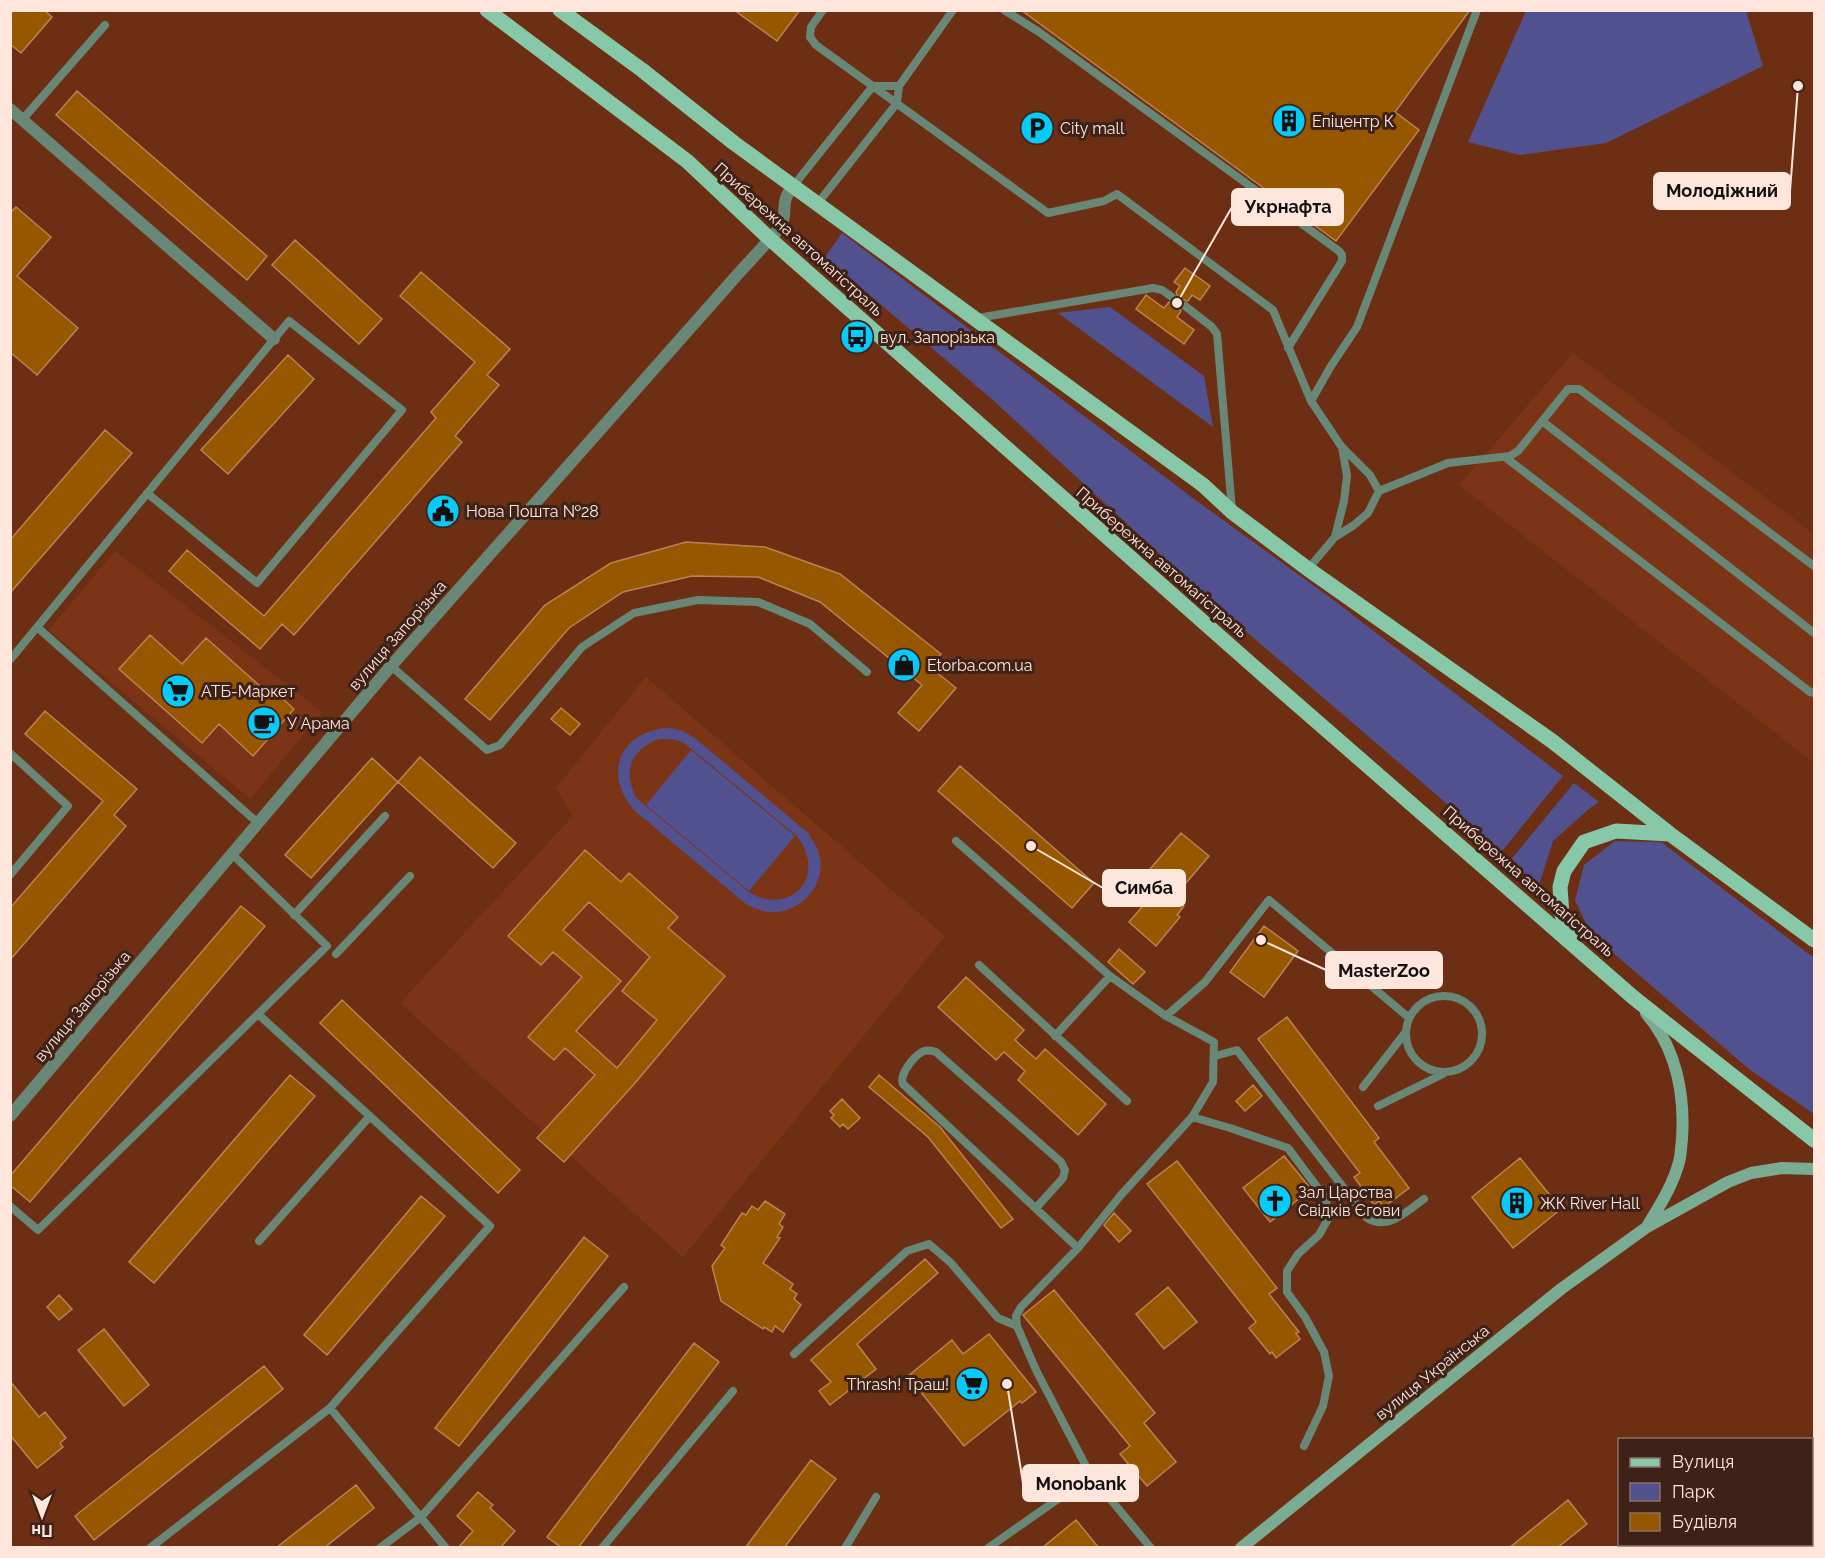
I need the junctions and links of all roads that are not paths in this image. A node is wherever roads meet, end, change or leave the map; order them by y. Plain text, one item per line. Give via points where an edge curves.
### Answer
1 (488, 10) edge
2 (560, 10) edge
3 (823, 10) edge
4 (953, 10) edge
5 (1004, 10) edge
6 (1477, 10) edge
7 (105, 25) dead end
8 (873, 86) junction
9 (899, 86) junction
10 (897, 104) junction
11 (10, 109) edge
12 (22, 120) junction
13 (794, 185) junction
14 (818, 203) junction
15 (770, 239) junction
16 (1172, 297) dead end
17 (1185, 306) dead end
18 (976, 318) junction
19 (274, 339) junction
20 (1288, 348) junction
21 (1311, 401) junction
22 (1542, 421) junction
23 (1341, 447) junction
24 (1505, 457) junction
25 (1379, 491) junction
26 (147, 493) junction
27 (1232, 512) junction
28 (1335, 537) junction
29 (1815, 566) edge
30 (1308, 569) junction
31 (37, 627) junction
32 (1815, 633) edge
33 (10, 660) edge
34 (391, 666) junction
35 (867, 672) dead end
36 (1815, 693) edge
37 (10, 753) edge
38 (385, 816) dead end
39 (258, 823) junction
40 (1670, 834) junction
41 (957, 841) dead end
42 (232, 854) junction
43 (10, 875) edge
44 (410, 876) dead end
45 (294, 915) junction
46 (1815, 940) edge
47 (1573, 943) junction
48 (336, 954) dead end
49 (979, 965) dead end
50 (1110, 976) junction
51 (1634, 998) junction
52 (258, 1014) junction
53 (1166, 1016) junction
54 (1408, 1017) junction
55 (1405, 1033) junction
56 (1055, 1035) junction
57 (1215, 1056) junction
58 (1446, 1073) junction
59 (1363, 1087) dead end
60 (1127, 1101) dead end
61 (1378, 1106) dead end
62 (10, 1116) edge
63 (370, 1116) junction
64 (1192, 1117) junction
65 (1815, 1140) edge
66 (1815, 1169) edge
67 (1424, 1199) dead end
68 (10, 1206) edge
69 (1036, 1208) junction
70 (1647, 1227) junction
71 (260, 1241) dead end
72 (1078, 1248) junction
73 (624, 1287) dead end
74 (1017, 1326) junction
75 (794, 1354) dead end
76 (733, 1391) dead end
77 (330, 1408) junction
78 (1304, 1446) dead end
79 (1091, 1476) junction
80 (876, 1497) dead end
81 (421, 1517) junction
82 (150, 1548) edge
83 (380, 1548) edge
84 (446, 1548) edge
85 (602, 1548) edge
86 (845, 1548) edge
87 (988, 1548) edge
88 (1151, 1548) edge
89 (1241, 1548) edge

1 - 15 main road, Прибережна автомагістраль via 687,161
2 - 13 main road, Прибережна автомагістраль
3 - 8 lane via 811,27 810,37
4 - 9 lane
5 - 20 lane via 1342,255 1342,261
6 - 21 lane via 1357,327
7 - 12 lane
8 - 9 lane
8 - 10 lane
8 - 13 lane
9 - 10 lane
10 - 14 lane
10 - 20 lane via 1048,213 1104,201 1117,194 1273,310
11 - 12 street
12 - 19 street
13 - 14 main road, Прибережна автомагістраль
13 - 15 street, вулиця Запорізька via 785,197 783,222
14 - 18 main road, Прибережна автомагістраль
15 - 34 street, вулиця Запорізька
15 - 47 main road, Прибережна автомагістраль
16 - 18 lane via 1153,288
17 - 27 lane via 1217,334
18 - 27 main road, Прибережна автомагістраль via 1203,485
19 - 26 lane
19 - 26 lane via 289,321 402,410 257,583
20 - 21 lane
21 - 23 lane
22 - 24 lane via 1518,451
22 - 29 lane via 1568,389 1579,389
22 - 32 lane
23 - 25 lane via 1370,475
23 - 28 lane via 1347,476
24 - 25 lane via 1448,463
24 - 36 lane
25 - 28 lane via 1368,513
26 - 31 lane
27 - 30 main road, Прибережна автомагістраль
28 - 30 lane
30 - 40 main road, Прибережна автомагістраль via 1552,741
31 - 33 lane
31 - 39 lane
34 - 35 lane via 487,750 500,745 582,647 634,613 698,600 758,602 810,624
34 - 39 street, вулиця Запорізька
37 - 43 lane via 68,806
38 - 45 lane
39 - 42 street, вулиця Запорізька
40 - 46 main road, Прибережна автомагістраль
40 - 47 main road via 1616,831 1584,842 1564,871 1560,887 1562,915
41 - 50 lane
42 - 45 lane
42 - 62 street, вулиця Запорізька
44 - 48 lane
45 - 52 lane via 327,946
47 - 51 main road, Прибережна автомагістраль
49 - 56 lane
50 - 53 lane
50 - 56 lane
51 - 65 main road, Прибережна автомагістраль
51 - 70 main road, вулиця Українська via 1667,1045 1683,1102 1680,1161 1670,1188
52 - 63 lane
52 - 68 lane via 38,1230
53 - 54 lane via 1205,982 1269,900
53 - 57 lane via 1214,1042
54 - 55 lane
54 - 58 lane via 1418,1004 1447,995 1471,1006 1479,1017 1482,1042 1477,1054 1470,1063
55 - 58 lane via 1408,1049 1417,1062 1430,1071
55 - 59 lane
56 - 60 lane
57 - 64 lane via 1213,1082
57 - 67 lane via 1237,1050 1367,1218 1382,1223 1392,1221
58 - 61 lane
63 - 71 lane
63 - 77 lane via 490,1226
64 - 72 lane
64 - 78 lane via 1288,1148 1326,1199 1328,1219 1287,1271 1287,1292 1324,1352 1329,1376 1323,1406
66 - 70 main road, вулиця Українська via 1782,1168 1751,1173
69 - 69 lane via 903,1084 903,1072 921,1052 936,1052 1061,1162 1064,1178
69 - 72 lane
70 - 89 main road, вулиця Українська via 1561,1289
72 - 74 lane via 1022,1307 1016,1316
73 - 81 lane
74 - 75 lane via 998,1318 951,1263 929,1244 906,1251
74 - 79 lane
76 - 85 lane
77 - 81 lane
77 - 82 lane
79 - 87 lane
79 - 88 lane
80 - 86 lane
81 - 83 lane
81 - 84 lane

